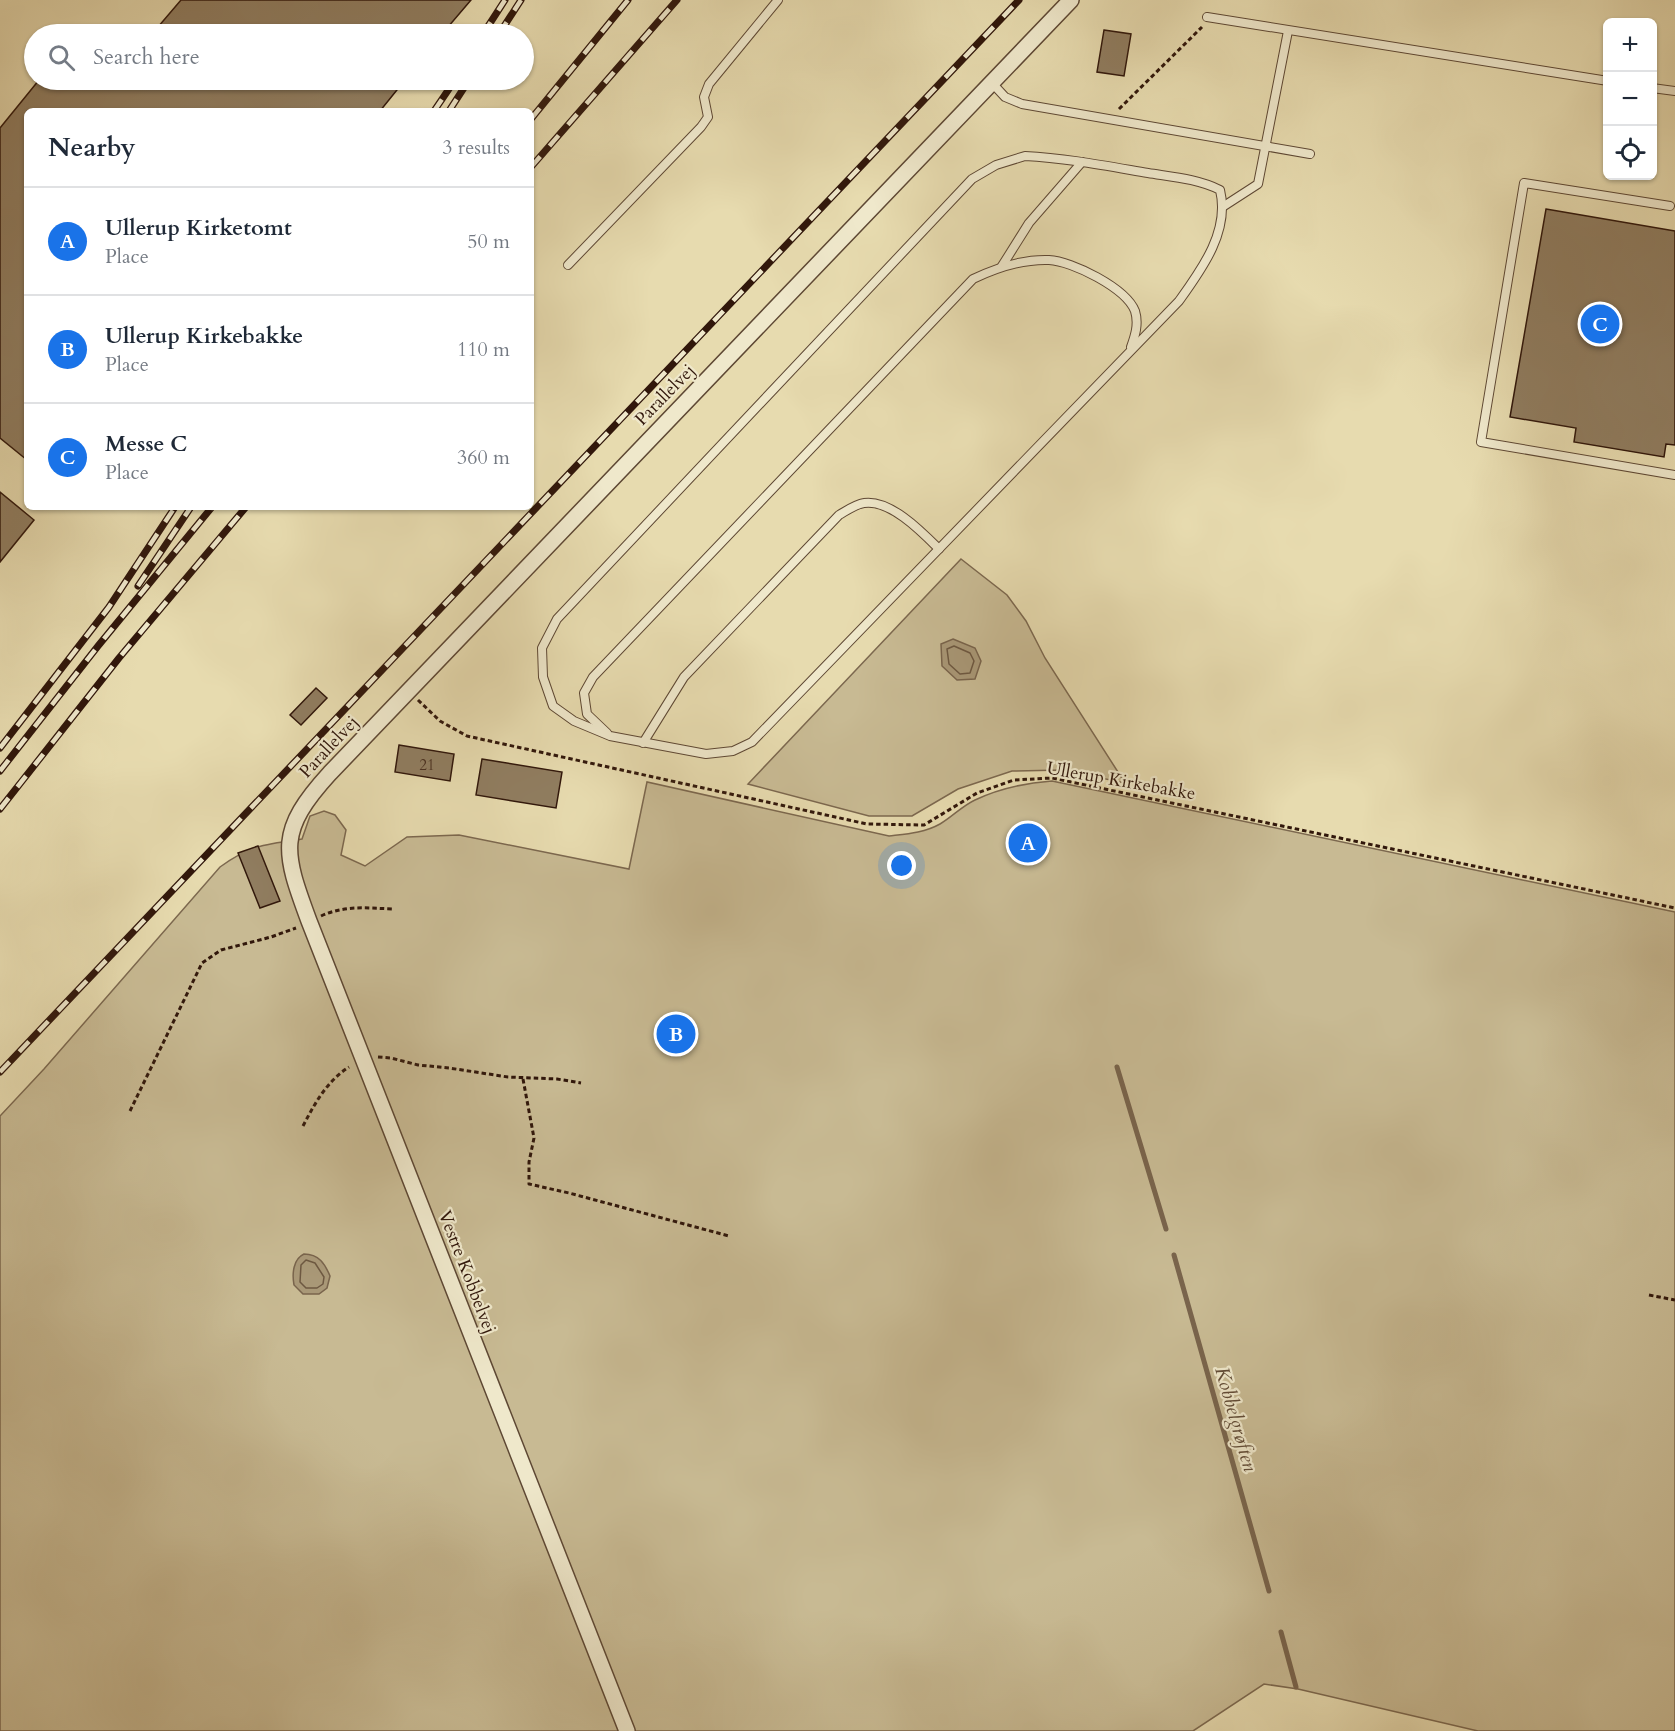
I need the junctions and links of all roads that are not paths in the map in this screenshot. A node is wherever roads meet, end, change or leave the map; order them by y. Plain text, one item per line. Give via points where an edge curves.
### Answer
1 (778, 0) edge
2 (1071, 0) edge
3 (1209, 18) road end
4 (1288, 31) junction
5 (1603, 80) edge
6 (992, 83) junction
7 (1657, 89) edge
8 (1675, 91) edge
9 (1266, 146) junction
10 (1310, 154) dead end
11 (1082, 162) junction
12 (1224, 206) junction
13 (1670, 206) dead end
14 (568, 265) dead end
15 (1002, 266) junction
16 (1128, 352) junction
17 (1675, 475) edge
18 (939, 549) junction
19 (610, 736) junction
20 (643, 742) junction
21 (294, 823) joint
22 (627, 1731) edge

1 - 14 lane via 709,84 704,97 708,117 701,126
2 - 6 street, Parallelvej
3 - 4 lane
4 - 5 lane
4 - 9 lane
6 - 9 lane via 1015,102
6 - 21 street, Parallelvej via 311,794
7 - 8 lane
9 - 10 lane
9 - 12 lane via 1258,184
11 - 12 lane via 1205,183 1220,190
11 - 15 lane via 1029,223
11 - 19 lane via 1024,156 996,165 972,179 557,619 542,648 543,677 553,706 574,721
12 - 16 lane via 1219,231 1205,264 1179,301
13 - 17 lane via 1524,183 1481,442
15 - 16 lane via 1050,260 1087,272 1118,290 1135,311 1137,331
15 - 19 lane via 973,279 593,677 584,693 587,714
16 - 18 lane
18 - 20 lane via 752,742 733,751 706,754
18 - 20 lane via 913,524 887,507 864,502 839,515 684,677
19 - 20 lane
21 - 22 street, Vestre Kobbelvej via 290,861 309,921

